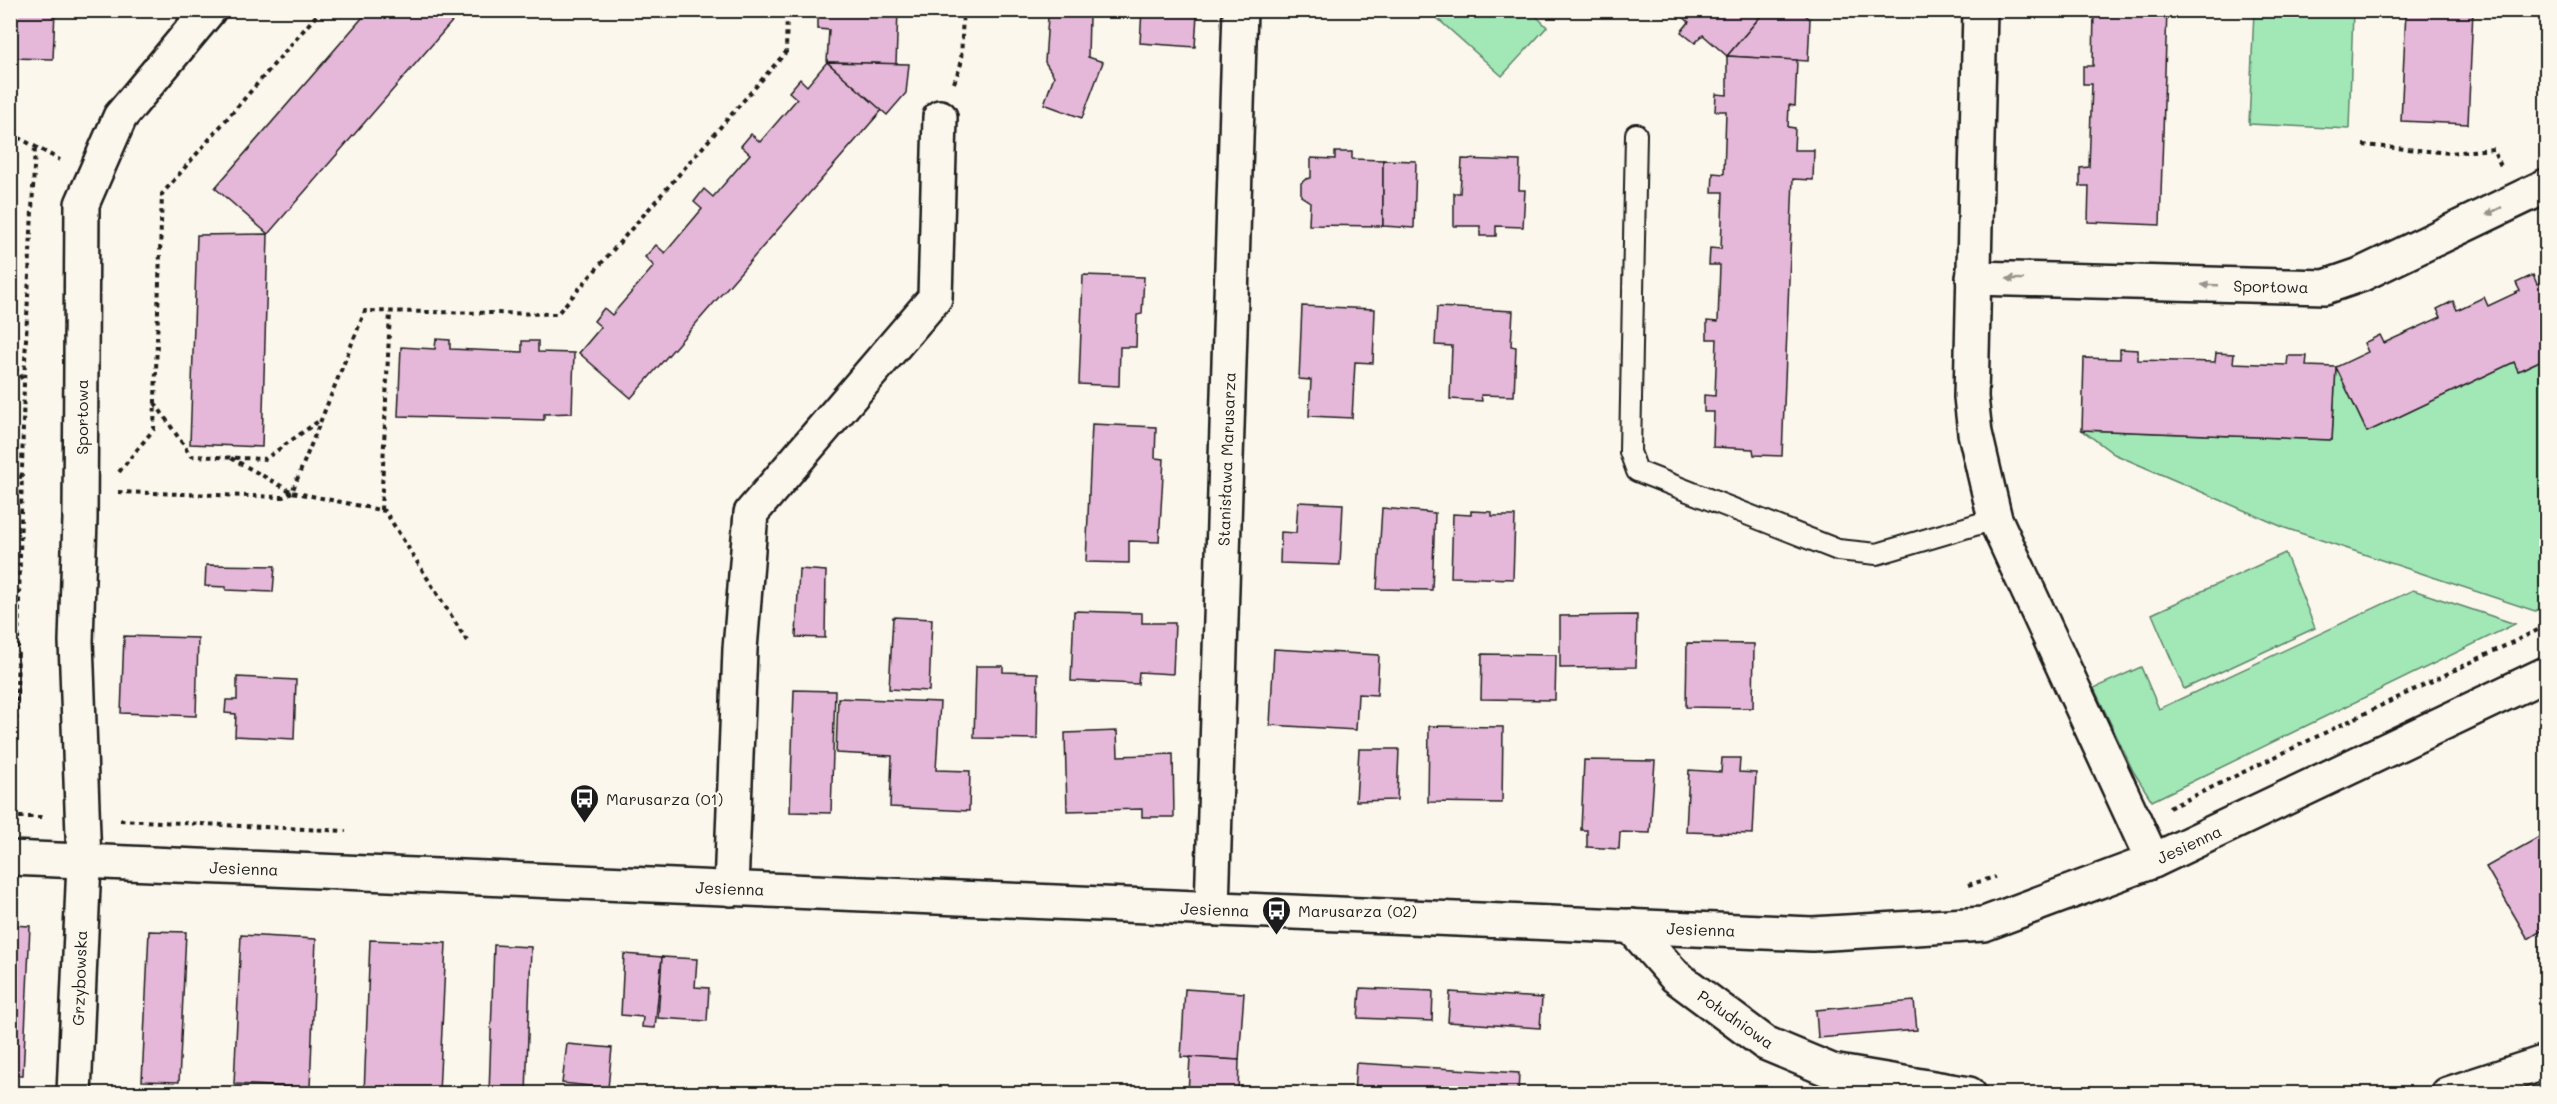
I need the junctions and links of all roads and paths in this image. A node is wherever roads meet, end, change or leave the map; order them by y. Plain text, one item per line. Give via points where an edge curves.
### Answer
1 (209, 10) edge
2 (321, 10) edge
3 (787, 10) edge
4 (963, 10) edge
5 (1240, 10) edge
6 (1980, 10) edge
7 (940, 117) joint
8 (10, 133) edge
9 (1636, 134) dead end
10 (2363, 145) dead end
11 (35, 146) junction
12 (93, 177) junction
13 (2547, 186) edge
14 (2517, 200) junction
15 (1973, 278) junction
16 (390, 312) junction
17 (10, 360) edge
18 (24, 382) junction
19 (155, 403) junction
20 (322, 419) junction
21 (230, 458) junction
22 (117, 473) dead end
23 (10, 476) edge
24 (22, 477) junction
25 (292, 492) junction
26 (381, 510) junction
27 (80, 519) junction
28 (1995, 519) junction
29 (2547, 626) edge
30 (467, 641) dead end
31 (2547, 674) edge
32 (12, 817) edge
33 (32, 817) dead end
34 (2137, 826) junction
35 (12, 859) edge
36 (2153, 861) junction
37 (84, 863) junction
38 (2000, 875) dead end
39 (731, 888) junction
40 (1958, 888) dead end
41 (1212, 908) junction
42 (1631, 926) junction
43 (2547, 1062) edge
44 (74, 1094) edge
45 (1969, 1094) edge
46 (2448, 1094) edge

1 - 12 street, Sportowa via 120,117
2 - 19 path via 162,194
3 - 16 path via 786,52 557,314
4 - 7 path via 961,64
5 - 41 street, Stanisława Marusarza
6 - 15 street
7 - 39 street via 935,298 751,513 740,649
8 - 11 path
9 - 28 lane via 1630,452 1637,471 1838,550 1877,554
10 - 14 path via 2450,153 2493,149
11 - 12 path
11 - 18 path
12 - 27 street, Sportowa via 82,204
13 - 14 street, Sportowa
14 -> 15 street, Sportowa via 2360,275 2325,287
15 - 28 street via 1971,397 1975,433
16 - 20 path via 365,311
16 - 26 path
17 - 18 path
18 - 24 path
19 - 21 path via 191,456
19 - 22 path via 154,429
20 - 21 path via 265,459
20 - 25 path
21 - 25 path
23 - 24 path
24 - 32 path
25 - 26 path
25 - 27 path via 283,497 103,491
26 - 30 path
27 - 37 street, Sportowa via 76,641
28 - 34 street
29 - 34 path via 2272,756
31 - 36 street, Jesienna
32 - 33 path
32 - 35 path
34 - 36 street
35 - 37 street, Jesienna
36 - 42 street, Jesienna via 1984,924 1812,934
37 - 39 street, Jesienna
37 - 44 street, Grzybowska
38 - 40 path
39 - 41 street, Jesienna
41 - 42 street, Jesienna
42 - 45 street, Południowa via 1675,976 1765,1043 1832,1071
43 - 46 street

